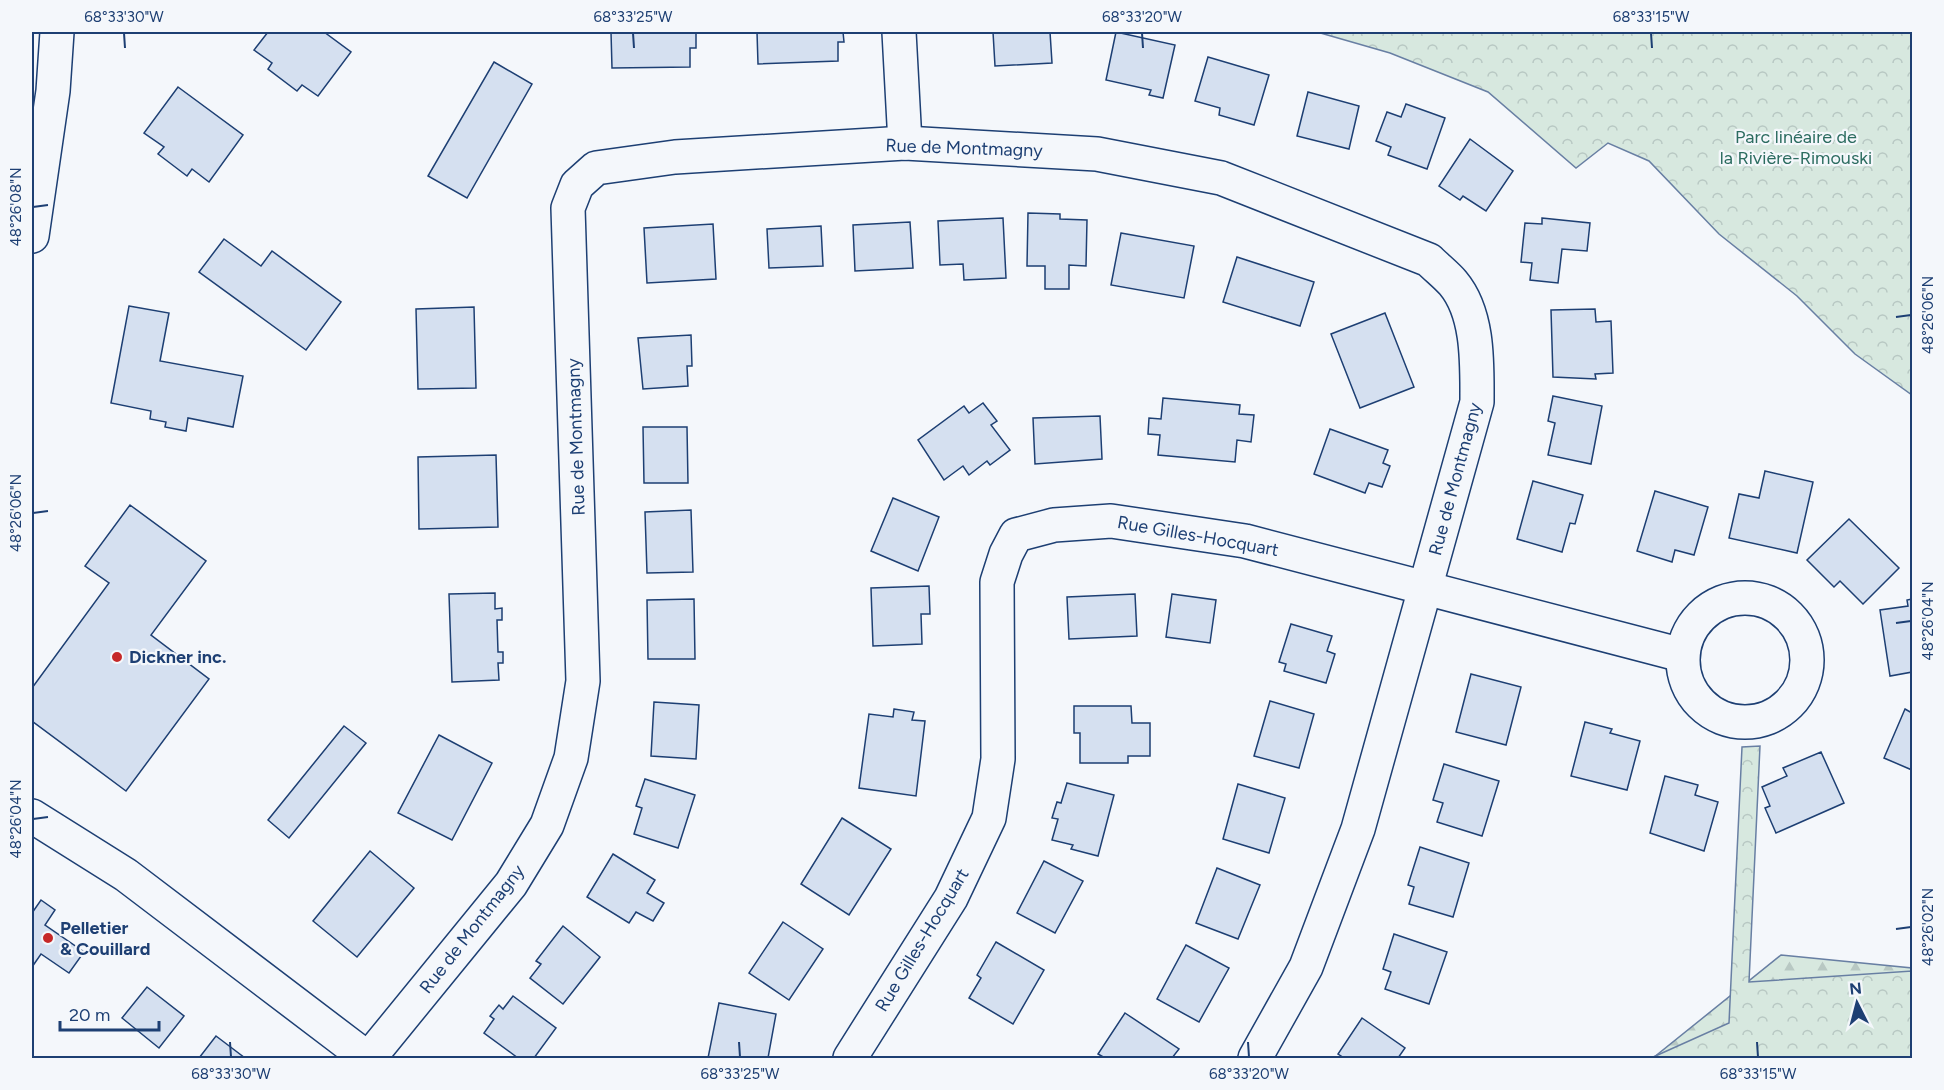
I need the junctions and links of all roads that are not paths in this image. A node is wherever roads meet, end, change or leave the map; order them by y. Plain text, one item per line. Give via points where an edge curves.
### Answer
1 (57, 32) edge
2 (899, 32) edge
3 (905, 142) junction
4 (32, 236) edge
5 (1426, 587) junction
6 (1682, 655) dead end
7 (32, 816) edge
8 (368, 1059) edge
9 (850, 1059) edge
10 (1255, 1059) edge

1 - 4 street via 53,91
2 - 3 street
3 - 5 street, Rue de Montmagny via 1097,154 1221,178 1429,260 1455,285 1470,318 1478,402
3 - 8 street, Rue de Montmagny via 675,157 596,168 577,185 568,208 583,681 571,758 547,825 511,884
5 - 6 street, Rue Gilles-Hocquart
5 - 9 street, Rue Gilles-Hocquart via 1245,541 1111,521 1054,525 1017,535 996,582 998,759 989,818 951,898
5 - 10 street, Rue de Montmagny via 1358,828 1306,967
7 - 8 street, Rue de Montmagny via 126,875

